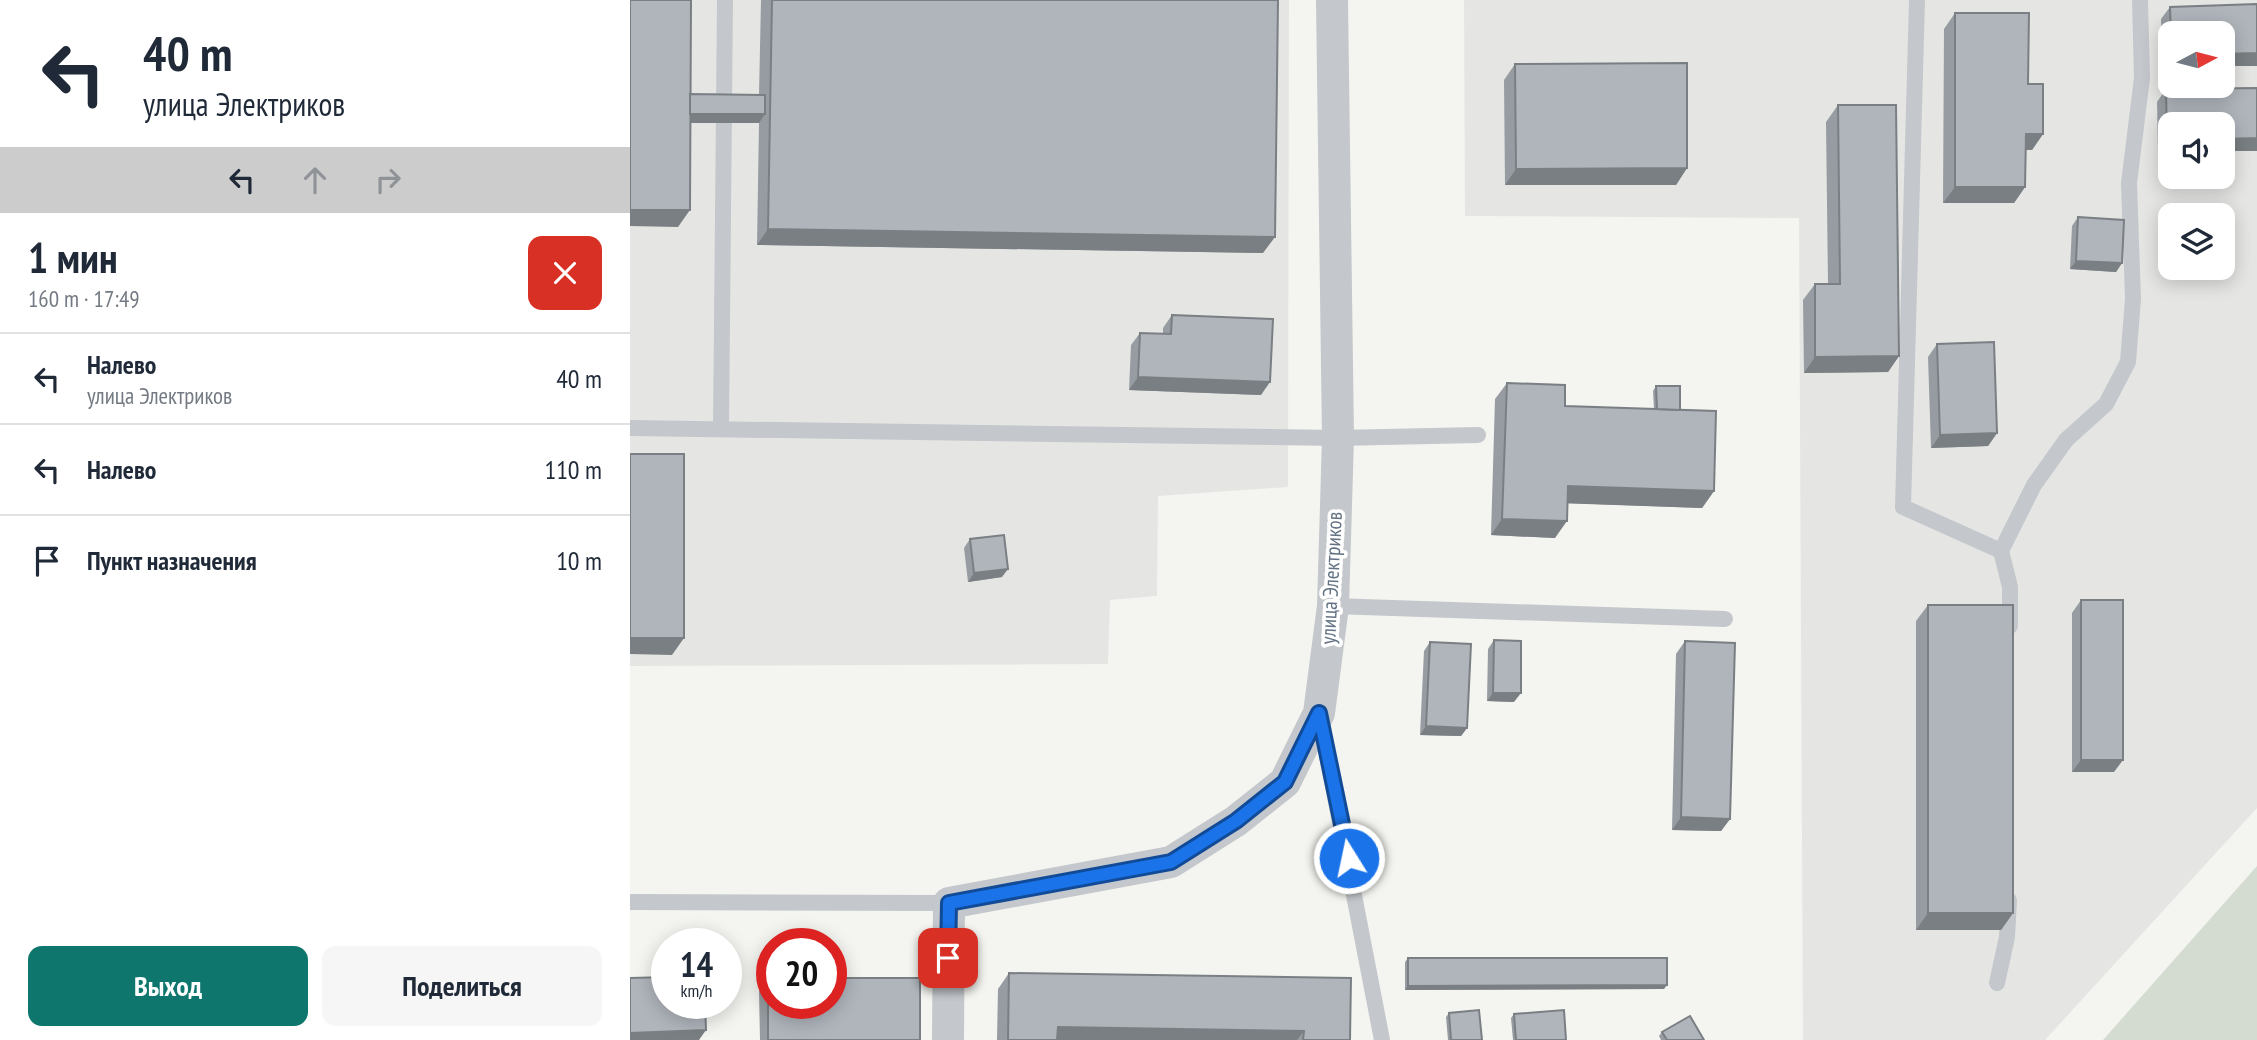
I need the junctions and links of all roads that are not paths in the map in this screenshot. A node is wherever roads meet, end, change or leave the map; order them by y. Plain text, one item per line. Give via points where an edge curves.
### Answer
1 (725, 0) edge
2 (1332, 0) edge
3 (1917, 0) edge
4 (2140, 0) edge
5 (630, 428) edge
6 (720, 429) junction
7 (1478, 435) dead end
8 (1338, 438) junction
9 (2001, 551) junction
10 (1333, 606) junction
11 (1725, 619) dead end
12 (2010, 642) edge
13 (1319, 713) junction
14 (2010, 886) edge
15 (630, 902) edge
16 (949, 903) junction
17 (1997, 984) dead end
18 (948, 1040) edge
19 (1382, 1040) edge

1 - 6 lane
2 - 8 street, улица Электриков
3 - 9 lane via 1903,507
4 - 9 lane via 2142,78 2129,183 2133,299 2128,362 2106,404 2066,440 2034,485
5 - 6 lane
6 - 8 lane
7 - 8 lane
8 - 10 street, улица Электриков
9 - 12 lane via 2010,587
10 - 11 lane
10 - 13 street, улица Электриков
13 - 16 street, улица Электриков via 1285,782 1236,821 1171,862
13 - 19 lane
14 - 17 lane via 2007,937
15 - 16 lane
16 - 18 street

